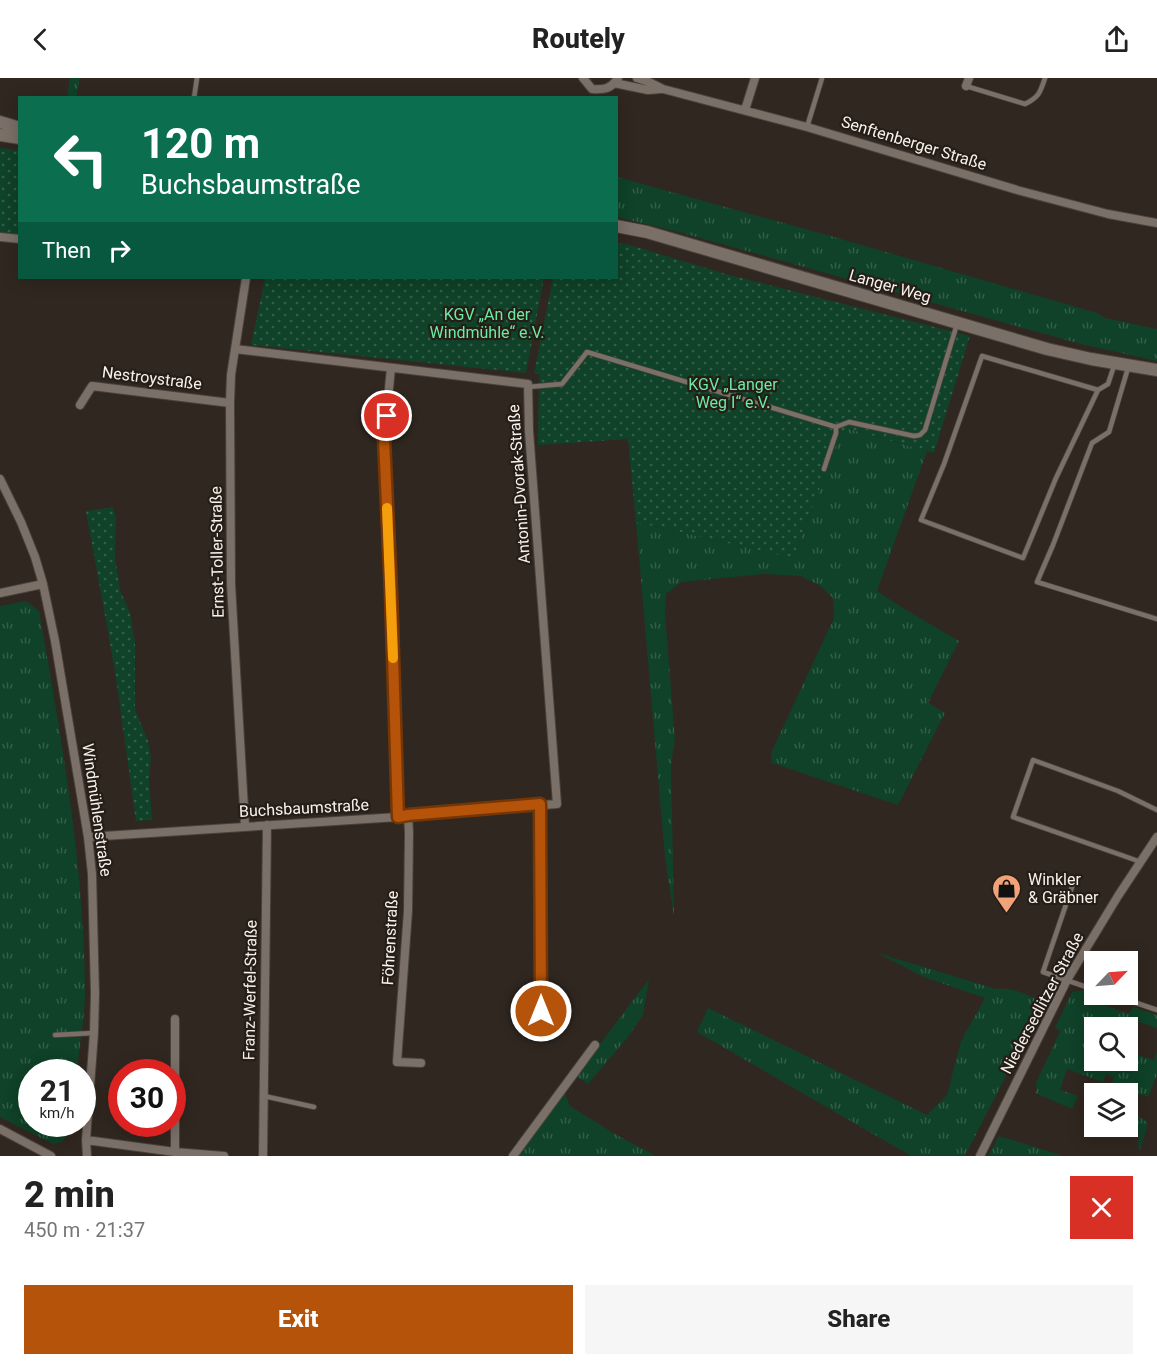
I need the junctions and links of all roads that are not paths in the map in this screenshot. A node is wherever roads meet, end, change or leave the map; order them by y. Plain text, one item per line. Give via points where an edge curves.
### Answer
1 (197, 78) edge
2 (583, 78) edge
3 (637, 78) edge
4 (755, 78) edge
5 (822, 78) edge
6 (1045, 78) edge
7 (616, 81) edge
8 (968, 82) edge
9 (663, 89) junction
10 (591, 93) edge
11 (604, 93) edge
12 (194, 96) edge
13 (746, 110) junction
14 (0, 122) edge
15 (18, 127) edge
16 (807, 127) junction
17 (0, 135) edge
18 (18, 138) edge
19 (1157, 223) edge
20 (618, 226) edge
21 (0, 237) edge
22 (18, 239) edge
23 (246, 279) edge
24 (957, 322) junction
25 (235, 349) junction
26 (1114, 363) junction
27 (1129, 365) junction
28 (391, 368) junction
29 (1157, 370) edge
30 (528, 387) junction
31 (1098, 390) junction
32 (230, 403) junction
33 (80, 405) dead end
34 (836, 427) junction
35 (824, 469) dead end
36 (0, 479) edge
37 (43, 584) junction
38 (0, 593) edge
39 (1157, 619) edge
40 (540, 804) junction
41 (557, 804) joint
42 (1157, 810) edge
43 (408, 815) junction
44 (398, 817) junction
45 (267, 825) junction
46 (245, 826) junction
47 (88, 837) junction
48 (1157, 837) edge
49 (1141, 862) junction
50 (1073, 884) dead end
51 (1067, 981) junction
52 (1084, 986) edge
53 (1138, 1004) edge
54 (1157, 1010) edge
55 (538, 1015) dead end
56 (176, 1019) dead end
57 (94, 1033) junction
58 (55, 1035) dead end
59 (595, 1045) dead end
60 (422, 1063) dead end
61 (264, 1096) junction
62 (314, 1107) dead end
63 (0, 1130) edge
64 (86, 1140) junction
65 (175, 1152) junction
66 (51, 1156) edge
67 (87, 1156) edge
68 (224, 1156) edge
69 (263, 1156) edge
70 (513, 1156) edge
71 (980, 1156) edge

1 - 12 lane
2 - 10 street, Senftenberger Straße
3 - 9 street, Senftenberger Straße
4 - 13 street
5 - 16 lane
6 - 8 lane via 1040,93 1025,104
7 - 9 street, Senftenberger Straße via 648,90
7 - 11 street, Senftenberger Straße
9 - 13 street, Senftenberger Straße
10 - 11 street, Senftenberger Straße
13 - 16 street, Senftenberger Straße
14 - 15 main road
16 - 19 street, Senftenberger Straße via 1017,190
17 - 18 main road
20 - 24 main road, Langer Weg
21 - 22 street
23 - 25 street, Ernst-Toller-Straße
24 - 26 main road, Langer Weg via 1047,349
24 - 34 lane via 925,430 920,435 849,422
25 - 28 street, Antonin-Dvorak-Straße
25 - 32 street, Ernst-Toller-Straße
26 - 27 main road, Langer Weg
26 - 31 lane via 1108,384
27 - 29 main road, Langer Weg
27 - 39 lane via 1109,432 1092,443 1037,582
28 - 30 street, Antonin-Dvorak-Straße
28 - 44 street via 384,439
30 - 34 lane via 562,384 586,352
30 - 41 street, Antonin-Dvorak-Straße
31 - 31 lane via 1023,558 921,520 982,356
32 - 33 street, Nestroystraße via 92,386
32 - 46 street, Ernst-Toller-Straße via 231,584
34 - 35 lane
36 - 37 street, Windmühlenstraße via 25,531
37 - 38 street
37 - 47 street, Windmühlenstraße
40 - 41 street, Buchsbaumstraße
40 - 43 street, Buchsbaumstraße
40 - 55 street
42 - 49 lane via 1118,791 1033,760 1013,817
43 - 44 street, Buchsbaumstraße
43 - 60 street, Föhrenstraße via 408,911 397,1062
44 - 45 street, Buchsbaumstraße
45 - 46 street, Buchsbaumstraße
45 - 61 street, Franz-Werfel-Straße
46 - 47 street, Buchsbaumstraße
47 - 57 street, Windmühlenstraße
48 - 49 street, Niedersedlitzer Straße
49 - 51 street, Niedersedlitzer Straße
50 - 51 lane via 1043,972
51 - 52 lane
51 - 71 street, Niedersedlitzer Straße
53 - 54 lane
56 - 65 street
57 - 58 lane
57 - 64 street, Windmühlenstraße
59 - 70 street
61 - 62 lane
61 - 69 street, Franz-Werfel-Straße
63 - 66 street
64 - 65 street
64 - 67 street, Windmühlenstraße
65 - 68 street

